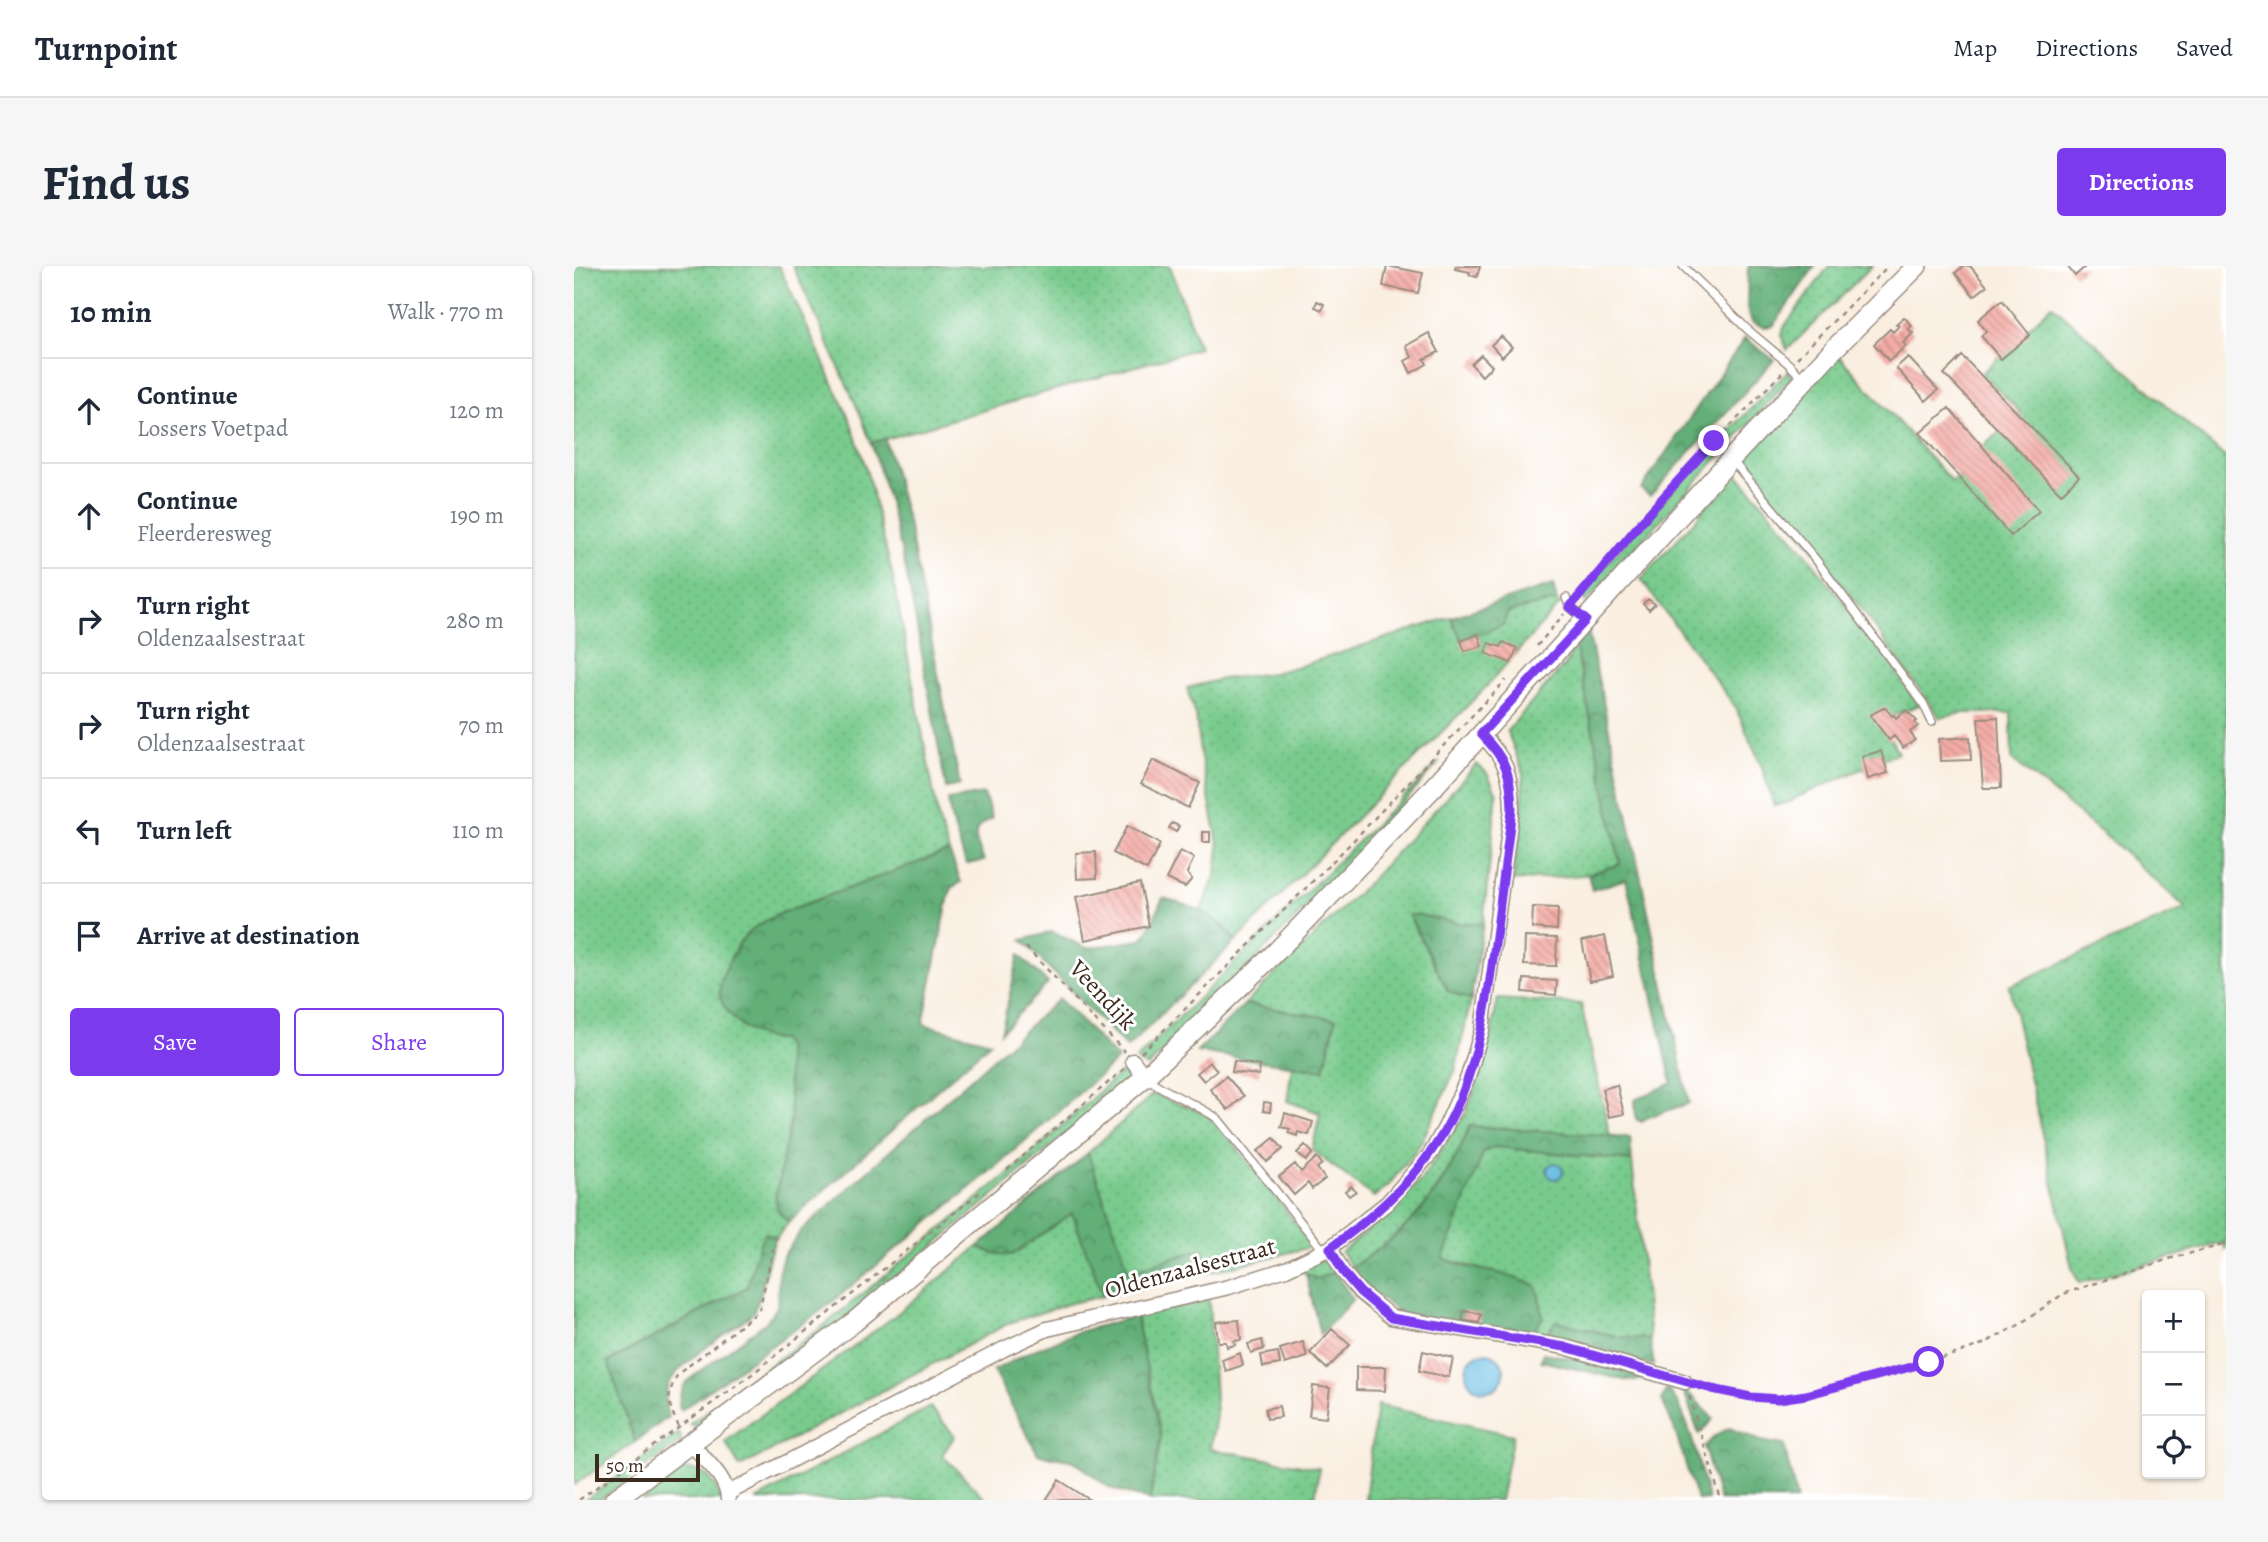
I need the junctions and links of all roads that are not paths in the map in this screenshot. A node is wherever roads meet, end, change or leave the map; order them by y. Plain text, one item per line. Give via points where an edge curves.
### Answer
1 (1683, 266) edge
2 (1917, 266) edge
3 (1804, 381) junction
4 (1731, 459) junction
5 (1566, 598) dead end
6 (1586, 620) junction
7 (1932, 722) dead end
8 (1481, 734) junction
9 (1139, 1069) junction
10 (1327, 1249) junction
11 (1685, 1382) road end
12 (691, 1444) junction
13 (728, 1497) edge
14 (614, 1500) edge

1 - 3 lane
2 - 3 main road
3 - 4 main road
4 - 6 main road
4 - 7 lane via 1817,561 1923,703
5 - 6 lane
6 - 8 main road
8 - 9 main road via 1276,952
8 - 10 street, Oldenzaalsestraat via 1507,767 1512,809 1482,1030 1468,1077 1431,1153 1387,1203
9 - 10 lane via 1163,1091 1199,1105 1218,1119
9 - 12 main road via 854,1322
10 - 11 street via 1360,1292 1391,1318 1565,1347
10 - 13 street, Oldenzaalsestraat via 1286,1269 1228,1287 1047,1329
12 - 13 street via 721,1478
12 - 14 main road

